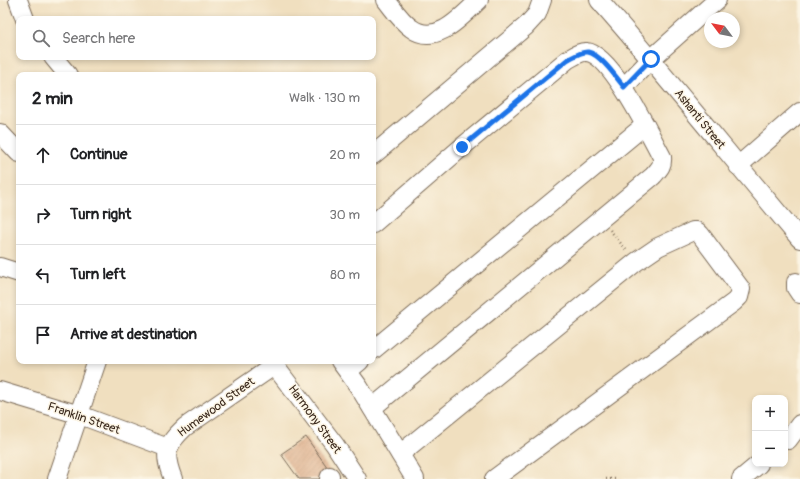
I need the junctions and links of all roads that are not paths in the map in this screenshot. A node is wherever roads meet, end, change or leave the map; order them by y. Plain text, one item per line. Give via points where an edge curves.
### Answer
1 (18, 0) edge
2 (386, 0) edge
3 (479, 0) edge
4 (542, 0) edge
5 (599, 0) edge
6 (717, 0) edge
7 (24, 16) edge
8 (651, 59) junction
9 (56, 60) edge
10 (66, 72) edge
11 (624, 87) junction
12 (800, 112) edge
13 (645, 124) junction
14 (0, 133) edge
15 (16, 150) edge
16 (376, 152) edge
17 (738, 166) junction
18 (376, 221) edge
19 (800, 239) edge
20 (0, 267) edge
21 (16, 272) edge
22 (376, 348) edge
23 (96, 364) edge
24 (272, 364) edge
25 (274, 364) edge
26 (349, 364) edge
27 (0, 391) edge
28 (372, 408) junction
29 (80, 415) junction
30 (800, 424) edge
31 (791, 438) edge
32 (168, 448) junction
33 (400, 454) junction
34 (755, 467) edge
35 (57, 479) edge
36 (173, 479) edge
37 (357, 479) edge
38 (415, 479) edge
39 (494, 479) edge
40 (741, 479) edge

1 - 7 street
2 - 3 street via 411,28 426,34 448,27
4 - 16 street via 537,14 526,26
5 - 8 street, Ashanti Street
6 - 8 street
8 - 11 street
8 - 17 street, Ashanti Street
9 - 10 street
11 - 13 street
11 - 18 street via 599,58 588,52 567,60
12 - 17 street
13 - 22 street
13 - 28 street via 662,157 661,168
14 - 15 street
17 - 19 street, Ashanti Street
20 - 21 street
23 - 29 street
24 - 32 street, Humewood Street via 185,427
25 - 37 street, Harmony Street via 335,445
26 - 28 street
27 - 29 street, Franklin Street
28 - 33 street
29 - 32 street, Franklin Street
29 - 35 street
30 - 31 street
32 - 36 street, Humewood Street via 167,461
33 - 38 street
33 - 39 street via 636,262 658,247 697,231 740,288 739,297
34 - 40 street

